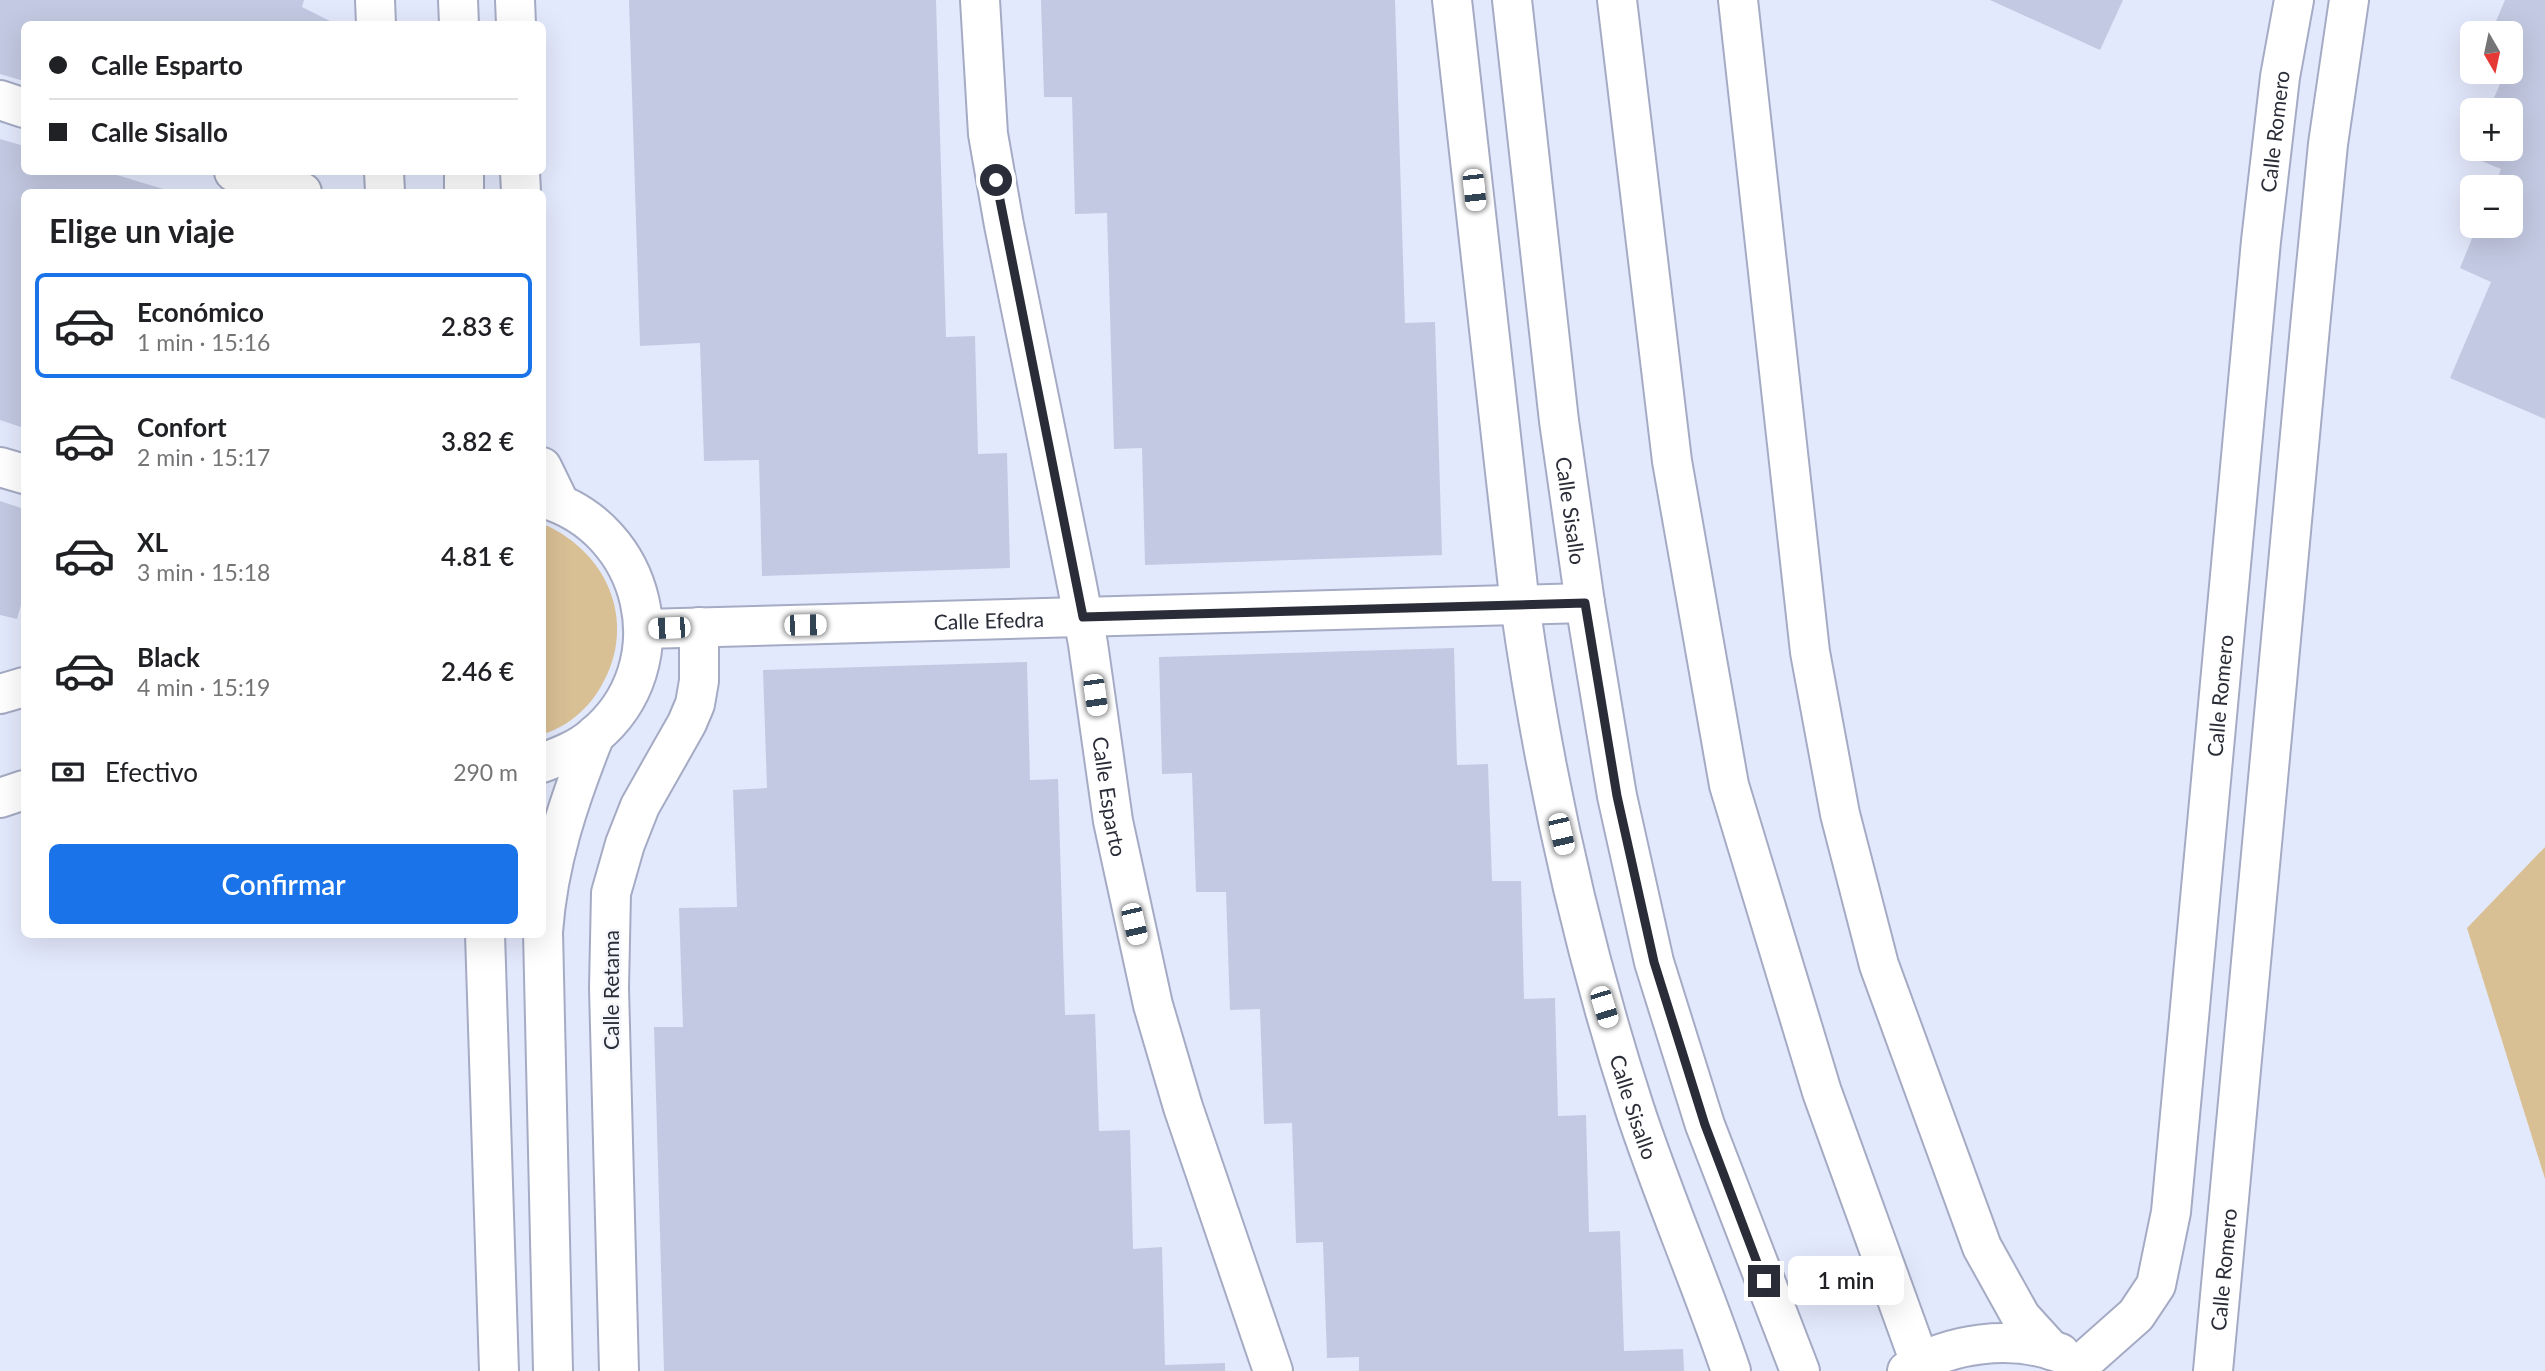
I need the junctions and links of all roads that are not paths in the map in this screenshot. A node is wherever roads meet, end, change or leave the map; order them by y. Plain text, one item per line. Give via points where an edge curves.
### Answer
1 (375, 0) edge
2 (458, 0) edge
3 (515, 0) edge
4 (980, 0) edge
5 (1452, 0) edge
6 (1512, 0) edge
7 (1617, 0) edge
8 (1738, 0) edge
9 (2294, 0) edge
10 (2349, 0) edge
11 (376, 21) edge
12 (459, 21) edge
13 (516, 21) edge
14 (0, 100) edge
15 (21, 106) edge
16 (244, 175) edge
17 (292, 189) edge
18 (0, 467) edge
19 (21, 473) edge
20 (546, 482) edge
21 (551, 500) edge
22 (1585, 603) junction
23 (1520, 605) junction
24 (1083, 617) junction
25 (699, 627) junction
26 (644, 629) junction
27 (21, 689) edge
28 (0, 694) edge
29 (595, 735) junction
30 (546, 761) edge
31 (21, 791) edge
32 (0, 798) edge
33 (546, 894) edge
34 (485, 938) edge
35 (543, 938) edge
36 (2077, 1361) edge
37 (1916, 1368) edge
38 (499, 1371) edge
39 (554, 1371) edge
40 (619, 1371) edge
41 (1273, 1371) edge
42 (1731, 1371) edge
43 (1800, 1371) edge
44 (2213, 1371) edge

1 - 11 street
2 - 12 street
3 - 13 street
4 - 24 street, Calle Esparto via 988,134
5 - 23 street, Calle Sisallo
6 - 22 street, Calle Sisallo via 1559,421
7 - 37 street via 1672,461 1729,785 1822,1092
8 - 36 street via 1810,652 1840,814 1879,965 1982,1247 2021,1317
9 - 36 street, Calle Romero via 2261,241 2171,1212 2156,1285 2136,1315
10 - 44 street, Calle Romero via 2328,144 2311,314
14 - 15 street
16 - 17 street
18 - 19 street
20 - 21 street
21 - 26 street via 587,518 611,541 629,568 640,598
22 - 23 street, Calle Efedra
22 - 43 street, Calle Sisallo via 1617,796 1654,962 1705,1125
23 - 24 street, Calle Efedra
23 - 42 street, Calle Sisallo via 1555,811 1597,983 1655,1169
24 - 25 street, Calle Efedra
24 - 41 street, Calle Esparto via 1113,821 1153,1005
25 - 26 street, Calle Efedra
25 - 40 street, Calle Retama via 695,704 640,806 611,893 609,988
26 - 29 street via 641,660 631,688
27 - 28 street
29 - 30 street
29 - 33 street via 574,788
31 - 32 street
34 - 38 street
35 - 39 street
36 - 37 street via 2006,1343 1961,1348

